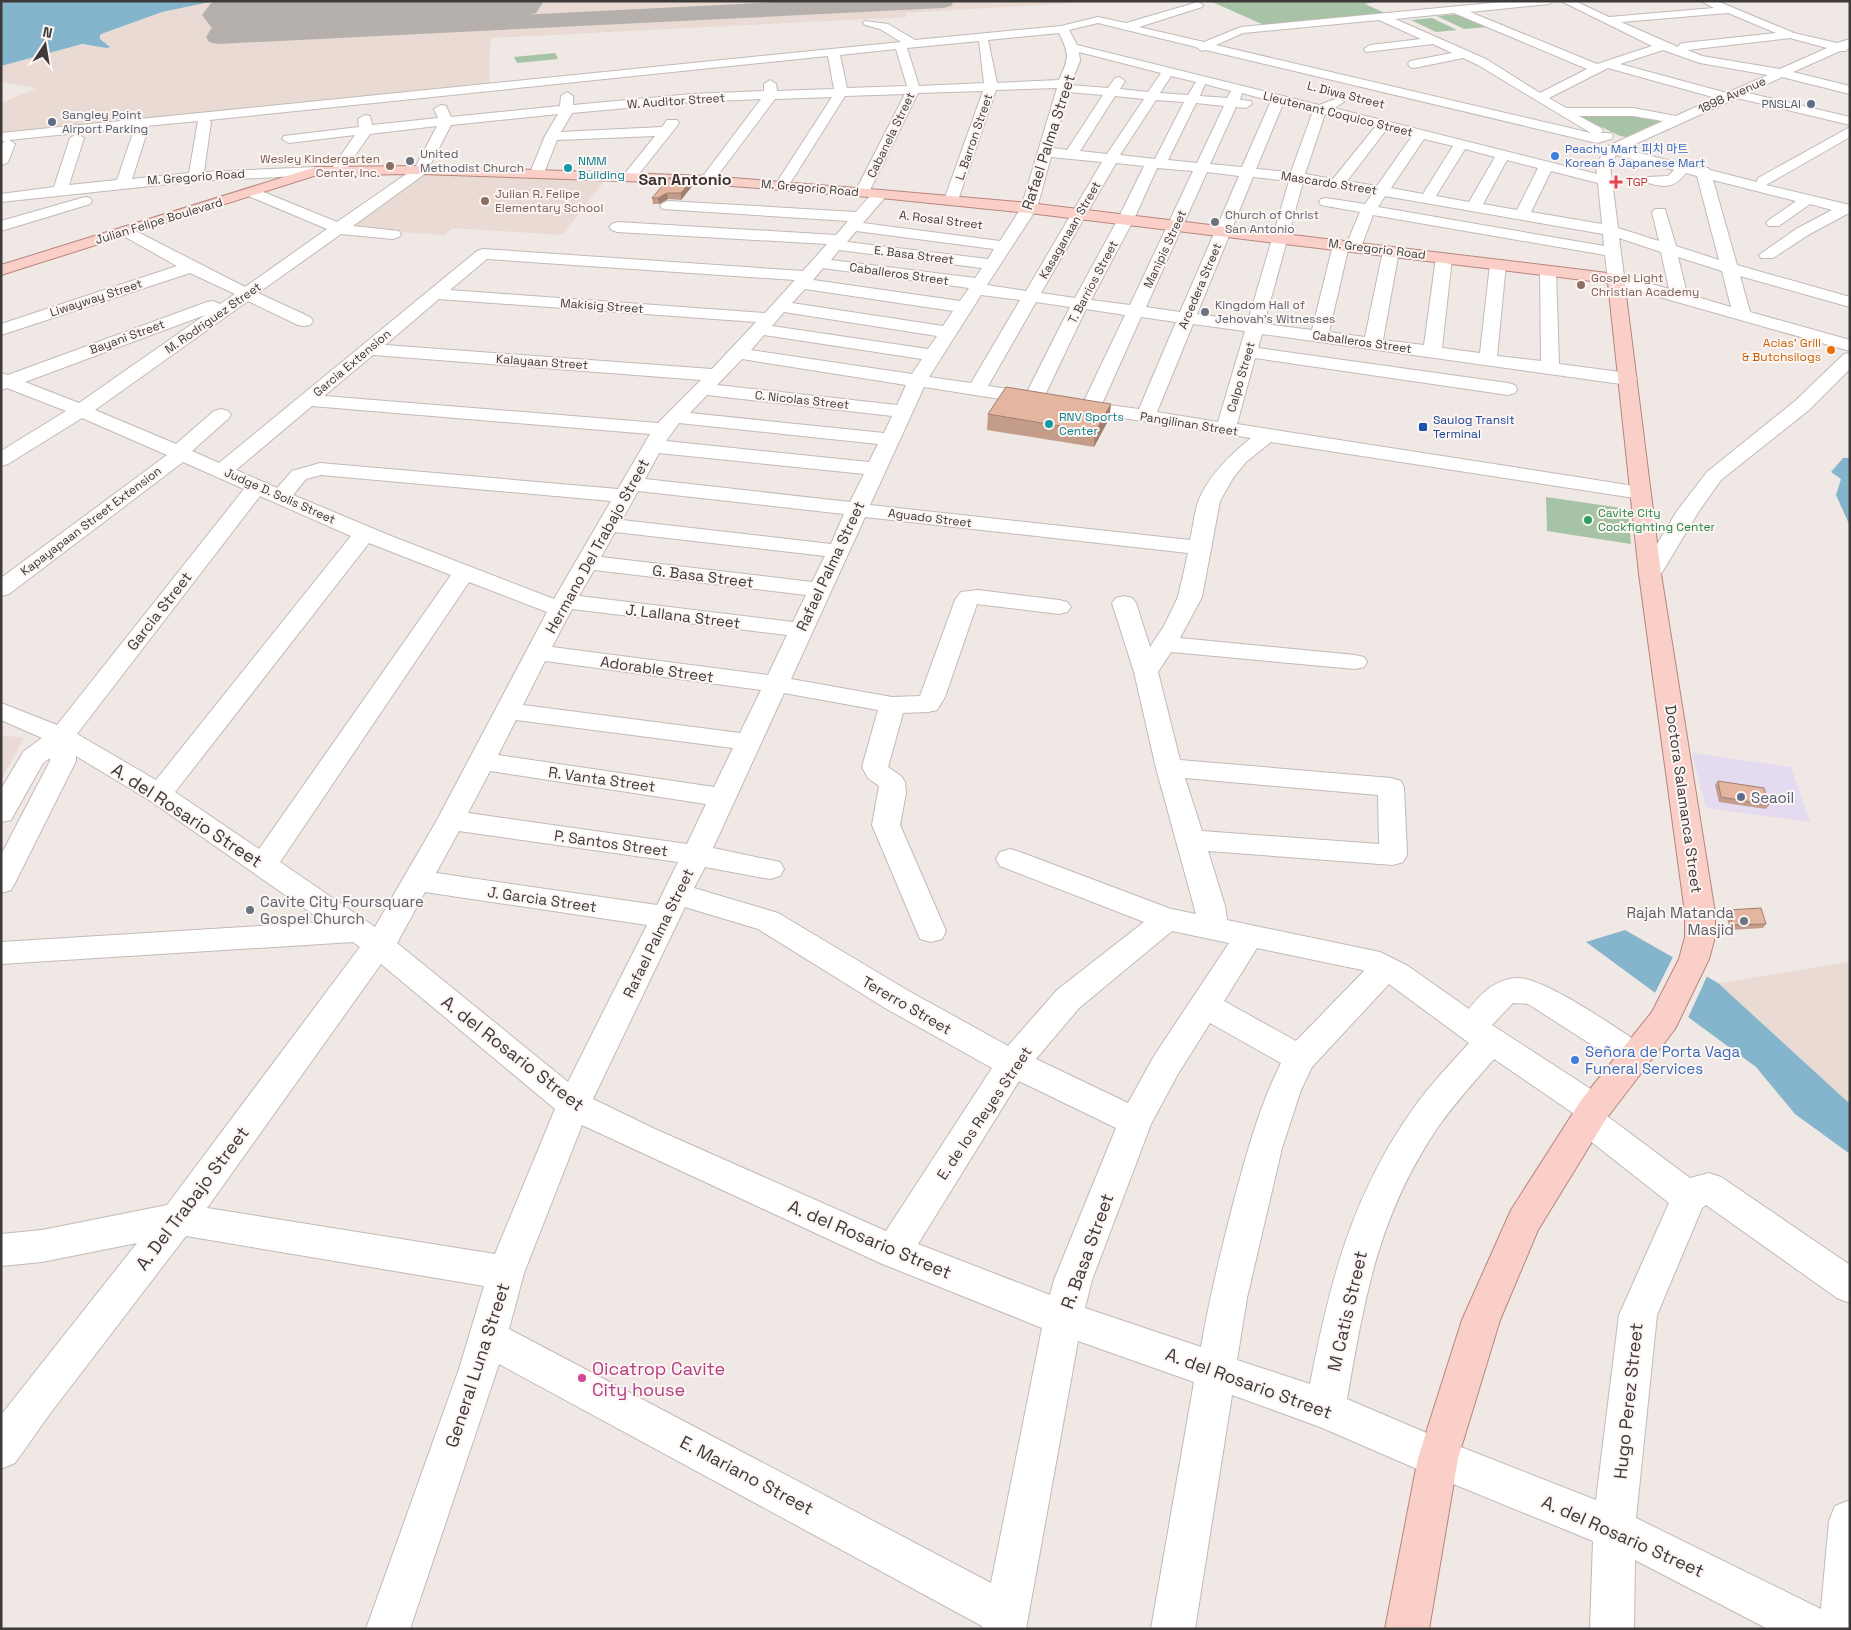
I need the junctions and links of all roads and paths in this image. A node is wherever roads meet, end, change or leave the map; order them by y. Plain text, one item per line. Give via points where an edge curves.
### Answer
1 (1549, 1) edge
2 (1566, 1) edge
3 (1710, 3) edge
4 (1198, 5) dead end
5 (1610, 6) dead end
6 (1734, 6) edge
7 (1582, 9) junction
8 (1454, 10) junction
9 (1380, 16) junction
10 (1608, 20) junction
11 (1760, 22) junction
12 (869, 23) dead end
13 (1732, 25) dead end
14 (1125, 27) junction
15 (892, 31) junction
16 (1064, 31) dead end
17 (1657, 33) dead end
18 (862, 34) dead end
19 (1638, 35) junction
20 (1790, 36) junction
21 (821, 40) dead end
22 (1434, 41) junction
23 (984, 42) dead end
24 (1476, 44) dead end
25 (907, 46) junction
26 (1846, 46) edge
27 (1202, 47) junction
28 (1448, 47) junction
29 (1667, 47) junction
30 (745, 48) dead end
31 (1072, 48) junction
32 (1370, 49) dead end
33 (834, 53) junction
34 (1466, 54) junction
35 (762, 61) junction
36 (1133, 62) junction
37 (1414, 64) dead end
38 (1603, 66) junction
39 (1168, 71) junction
40 (1780, 73) junction
41 (561, 75) junction
42 (1202, 80) junction
43 (1064, 86) junction
44 (991, 87) junction
45 (914, 89) junction
46 (1238, 89) junction
47 (1850, 90) edge
48 (1332, 91) dead end
49 (841, 92) junction
50 (1111, 92) junction
51 (771, 95) junction
52 (1731, 95) junction
53 (1151, 96) junction
54 (1541, 97) junction
55 (436, 98) dead end
56 (692, 98) junction
57 (362, 100) junction
58 (1191, 100) junction
59 (1230, 103) junction
60 (1276, 103) junction
61 (567, 110) junction
62 (1321, 110) junction
63 (1562, 112) junction
64 (284, 114) dead end
65 (1678, 120) junction
66 (446, 121) junction
67 (1515, 121) junction
68 (1850, 121) edge
69 (204, 122) dead end
70 (1382, 126) junction
71 (141, 129) dead end
72 (366, 130) junction
73 (665, 131) junction
74 (1850, 131) edge
75 (1420, 135) junction
76 (552, 136) junction
77 (77, 138) dead end
78 (289, 139) junction
79 (5, 141) edge
80 (1461, 146) junction
81 (1046, 152) junction
82 (1609, 152) junction
83 (1071, 155) junction
84 (1502, 156) junction
85 (1111, 159) junction
86 (1, 162) edge
87 (1156, 163) junction
88 (1546, 166) junction
89 (1684, 167) junction
90 (1201, 168) junction
91 (421, 170) junction
92 (316, 171) junction
93 (337, 171) junction
94 (1703, 171) junction
95 (260, 172) junction
96 (1247, 172) junction
97 (538, 173) junction
98 (196, 176) junction
99 (629, 177) junction
100 (1297, 177) junction
101 (153, 180) junction
102 (707, 180) junction
103 (1604, 180) junction
104 (1653, 180) dead end
105 (1763, 181) junction
106 (124, 183) junction
107 (1336, 185) junction
108 (782, 186) junction
109 (60, 191) junction
110 (251, 192) junction
111 (862, 192) junction
112 (1380, 192) junction
113 (881, 194) junction
114 (1292, 196) junction
115 (1, 198) edge
116 (1426, 199) junction
117 (1808, 199) junction
118 (951, 200) junction
119 (668, 206) dead end
120 (1474, 207) junction
121 (1848, 207) edge
122 (1030, 208) junction
123 (1369, 209) junction
124 (1660, 212) dead end
125 (886, 213) dead end
126 (1079, 214) junction
127 (1522, 215) junction
128 (860, 218) junction
129 (1126, 219) junction
130 (1774, 223) dead end
131 (1175, 225) junction
132 (1, 226) edge
133 (616, 227) dead end
134 (996, 227) dead end
135 (340, 229) junction
136 (1015, 229) junction
137 (1610, 230) junction
138 (126, 231) junction
139 (1223, 231) junction
140 (393, 234) dead end
141 (1281, 238) junction
142 (838, 242) junction
143 (1004, 246) junction
144 (1348, 246) junction
145 (1669, 250) junction
146 (1391, 251) junction
147 (1612, 252) junction
148 (1767, 255) dead end
149 (1444, 258) junction
150 (819, 263) junction
151 (992, 264) junction
152 (1498, 264) junction
153 (191, 266) junction
154 (1728, 268) junction
155 (1, 270) edge
156 (1548, 270) junction
157 (804, 279) junction
158 (1616, 279) junction
159 (978, 287) junction
160 (248, 293) junction
161 (435, 294) junction
162 (1031, 296) junction
163 (1679, 297) junction
164 (1850, 302) edge
165 (1081, 303) junction
166 (964, 308) junction
167 (1136, 311) junction
168 (1742, 315) junction
169 (770, 318) junction
170 (1187, 318) junction
171 (304, 321) dead end
172 (1255, 327) junction
173 (1, 330) edge
174 (948, 332) junction
175 (1319, 336) junction
176 (1373, 343) junction
177 (1850, 346) edge
178 (369, 349) junction
179 (1248, 352) junction
180 (1432, 352) junction
181 (738, 353) junction
182 (932, 355) junction
183 (1850, 358) edge
184 (1488, 359) junction
185 (1550, 368) junction
186 (1628, 378) junction
187 (3, 381) edge
188 (708, 382) junction
189 (917, 382) junction
190 (1508, 389) dead end
191 (976, 391) junction
192 (307, 400) junction
193 (1034, 400) junction
194 (1090, 409) junction
195 (82, 410) junction
196 (903, 411) junction
197 (221, 415) dead end
198 (1145, 417) junction
199 (1226, 429) junction
200 (663, 431) junction
201 (1267, 435) junction
202 (889, 439) junction
203 (180, 453) junction
204 (1, 460) edge
205 (875, 469) junction
206 (222, 471) junction
207 (256, 487) junction
208 (628, 490) junction
209 (1641, 493) junction
210 (280, 498) junction
211 (856, 509) junction
212 (608, 526) junction
213 (365, 533) junction
214 (1199, 548) junction
215 (837, 551) junction
216 (588, 562) junction
217 (464, 572) junction
218 (1650, 574) junction
219 (1, 589) edge
220 (819, 590) junction
221 (1124, 604) dead end
222 (562, 605) junction
223 (1059, 608) dead end
224 (801, 630) junction
225 (1164, 644) junction
226 (539, 653) junction
227 (1355, 662) dead end
228 (1146, 672) junction
229 (775, 684) junction
230 (892, 705) junction
231 (1, 711) edge
232 (509, 711) junction
233 (62, 736) junction
234 (748, 742) junction
235 (481, 761) junction
236 (1169, 768) junction
237 (159, 794) junction
238 (723, 797) junction
239 (1, 813) edge
240 (451, 820) junction
241 (1192, 840) junction
242 (696, 855) junction
243 (1010, 859) dead end
244 (263, 865) junction
245 (770, 868) dead end
246 (418, 882) junction
247 (1, 883) edge
248 (671, 905) junction
249 (1167, 919) junction
250 (1213, 927) junction
251 (931, 931) dead end
252 (1250, 935) junction
253 (369, 938) junction
254 (1, 953) edge
255 (1386, 967) junction
256 (1205, 1005) junction
257 (1482, 1034) junction
258 (1300, 1058) junction
259 (1636, 1058) junction
260 (1014, 1063) junction
261 (573, 1105) junction
262 (1591, 1114) junction
263 (1135, 1122) junction
264 (1689, 1198) junction
265 (178, 1220) junction
266 (1, 1250) edge
267 (893, 1251) junction
268 (506, 1273) junction
269 (1850, 1286) edge
270 (1063, 1318) junction
271 (487, 1337) junction
272 (1215, 1370) junction
273 (1325, 1409) junction
274 (1, 1449) edge
275 (1438, 1458) junction
276 (1850, 1521) edge
277 (1614, 1529) junction
278 (1005, 1622) edge
279 (388, 1629) edge
280 (1174, 1629) edge
281 (1408, 1629) edge
282 (1612, 1629) edge
283 (1815, 1629) edge
284 (1841, 1629) edge

1 - 8 street
2 - 7 street
3 - 6 street
4 - 14 street
5 - 7 street
6 - 10 street
6 - 11 street
7 - 10 street
8 - 9 street
8 - 38 street
9 - 22 street
9 - 27 street via 1241,30
10 - 19 street
11 - 13 street
11 - 20 street
12 - 15 street via 881,24
14 - 25 street via 1098,20 1061,29
14 - 27 street
15 - 18 street
15 - 25 street
16 - 31 street
17 - 19 street
19 - 29 street
20 - 26 street
20 - 29 street
21 - 33 street
22 - 28 street
22 - 32 street
23 - 44 street, L. Barron Street
24 - 28 street
25 - 33 street
25 - 45 street, Cabanela Street
26 - 40 street, 1898 Avenue
27 - 67 street
28 - 34 street
29 - 38 street
29 - 40 street via 1700,59
30 - 35 street
31 - 36 street, Lieutenant Coquico Street
31 - 43 street, Rafael Palma Street via 1074,61
33 - 35 street
33 - 49 street
34 - 37 street
34 - 54 street
35 - 41 street via 670,64
35 - 51 street
36 - 39 street, Lieutenant Coquico Street
36 - 50 street
38 - 52 street
38 - 54 street
39 - 42 street, Lieutenant Coquico Street
39 - 53 street, Kasaganaan Street
40 - 47 street
40 - 52 street, 1898 Avenue
41 - 57 street
41 - 61 street via 567,84
42 - 46 street, Lieutenant Coquico Street
42 - 58 street, T. Barrios Street
43 - 44 street, W. Auditor Street
43 - 50 street, W. Auditor Street
43 - 81 street, Rafael Palma Street
44 - 45 street, W. Auditor Street
44 - 118 street, L. Barron Street
45 - 49 street, W. Auditor Street
45 - 111 street, Cabanela Street
46 - 59 street, Manipis Street
46 - 60 street, Lieutenant Coquico Street
48 - 62 street, L. Diwa Street via 1350,96
49 - 51 street, W. Auditor Street
49 - 108 street
50 - 53 street, W. Auditor Street
50 - 83 street
51 - 56 street, W. Auditor Street
51 - 102 street
52 - 65 street, 1898 Avenue
52 - 68 street
53 - 58 street, W. Auditor Street
53 - 85 street, Kasaganaan Street
54 - 63 street
55 - 66 street
56 - 61 street, W. Auditor Street
56 - 73 street
57 - 72 street
57 - 79 street
58 - 59 street, W. Auditor Street
58 - 87 street, T. Barrios Street
59 - 60 street, W. Auditor Street
59 - 90 street, Manipis Street
60 - 62 street, Lieutenant Coquico Street
60 - 96 street, Arcedera Street
61 - 66 street, W. Auditor Street
61 - 76 street
62 - 70 street, Lieutenant Coquico Street
62 - 100 street, Calpo Street
63 - 65 street via 1633,112
63 - 67 street
63 - 67 street via 1606,136 1597,139
64 - 78 street
65 - 82 street, 1898 Avenue
66 - 72 street, W. Auditor Street
66 - 91 street
69 - 98 street
70 - 75 street, Lieutenant Coquico Street
70 - 107 street
71 - 106 street
72 - 78 street, W. Auditor Street
72 - 93 street
73 - 76 street
73 - 99 street
74 - 105 street
75 - 80 street, Lieutenant Coquico Street
75 - 112 street
76 - 97 street
77 - 109 street
78 - 95 street
79 - 86 street
80 - 84 street, Lieutenant Coquico Street
80 - 116 street
81 - 83 street, Mascardo Street
81 - 122 street, Rafael Palma Street
82 - 89 street
82 - 103 street, Doctora Salamanca Street
82 - 105 street
83 - 85 street, Mascardo Street
84 - 88 street, Lieutenant Coquico Street
84 - 120 street
85 - 87 street, Mascardo Street
85 - 126 street, Kasaganaan Street
87 - 90 street, Mascardo Street
87 - 129 street, T. Barrios Street
88 - 103 street, Lieutenant Coquico Street
88 - 127 street
89 - 94 street
89 - 104 street via 1672,181
90 - 96 street, Mascardo Street
90 - 131 street, Manipis Street
91 - 93 main road, M. Gregorio Road
91 - 97 main road, M. Gregorio Road
91 - 135 street, M. Rodriguez Street
92 - 93 main road, M. Gregorio Road
92 - 95 street, M. Gregorio Road
92 - 110 main road, Julian Felipe Boulevard
94 - 117 street
94 - 154 street
95 - 98 street, M. Gregorio Road
96 - 100 street, Mascardo Street
96 - 139 street, Arcedera Street
97 - 99 main road, M. Gregorio Road
98 - 101 street, M. Gregorio Road
99 - 102 main road, M. Gregorio Road
100 - 107 street, Mascardo Street
100 - 114 street, Calpo Street
101 - 106 street, M. Gregorio Road
101 - 132 street
102 - 108 main road, M. Gregorio Road
103 - 137 street, Doctora Salamanca Street
105 - 121 street
106 - 109 street, M. Gregorio Road
107 - 112 street, Mascardo Street
108 - 111 main road, M. Gregorio Road
109 - 115 street, M. Gregorio Road
110 - 135 street
110 - 138 main road, Julian Felipe Boulevard
111 - 113 main road, M. Gregorio Road
112 - 116 street, Mascardo Street
112 - 123 street
113 - 118 main road, M. Gregorio Road
113 - 128 street, Hermano Del Trabajo Street
114 - 123 street
114 - 141 street, Calpo Street
116 - 120 street, Mascardo Street
117 - 121 street
117 - 130 street
118 - 122 main road, M. Gregorio Road
119 - 128 street
120 - 127 street, Mascardo Street
121 - 148 street
122 - 126 main road, M. Gregorio Road
122 - 136 street, Rafael Palma Street
123 - 144 street
123 - 147 street
124 - 145 street
125 - 128 street, A. Rosal Street
126 - 129 main road, M. Gregorio Road
126 - 162 street, Kasaganaan Street
127 - 137 street, Mascardo Street
128 - 142 street, Hermano Del Trabajo Street
128 - 143 street
129 - 131 main road, M. Gregorio Road
129 - 165 street, T. Barrios Street
131 - 139 main road, M. Gregorio Road
131 - 167 street, Manipis Street
133 - 142 street, E. Basa Street
134 - 136 street, A. Rosal Street
135 - 140 street
135 - 160 street, M. Rodriguez Street
136 - 143 street, Rafael Palma Street
137 - 145 street, Mascardo Street
137 - 147 street, Doctora Salamanca Street
138 - 153 street
138 - 155 main road, Julian Felipe Boulevard
139 - 141 main road, M. Gregorio Road
139 - 170 street, Arcedera Street
141 - 144 main road, M. Gregorio Road
141 - 172 street, Calpo Street
142 - 150 street, Hermano Del Trabajo Street
142 - 151 street, E. Basa Street
143 - 151 street, Rafael Palma Street
144 - 146 main road, M. Gregorio Road
144 - 175 street
145 - 154 street, Mascardo Street
145 - 163 street
146 - 149 main road, M. Gregorio Road
146 - 176 street
147 - 158 street, Doctora Salamanca Street
149 - 152 main road, M. Gregorio Road
149 - 180 street
150 - 157 street, Hermano Del Trabajo Street
150 - 159 street, Caballeros Street
151 - 159 street, Rafael Palma Street
152 - 156 main road, M. Gregorio Road
152 - 184 street
153 - 160 street
153 - 173 street, Liwayway Street
154 - 164 street, Mascardo Street
154 - 168 street
156 - 158 main road, M. Gregorio Road
156 - 185 street
157 - 161 street, Garcia Extension via 482,254
157 - 166 street
157 - 169 street, Hermano Del Trabajo Street
158 - 163 street
158 - 186 main road, Doctora Salamanca Street
159 - 162 street, Caballeros Street
159 - 166 street, Rafael Palma Street
160 - 171 street
160 - 187 street, Bayani Street
160 - 195 street, M. Rodriguez Street
161 - 169 street, Makisig Street
161 - 178 street, Garcia Extension
162 - 165 street, Caballeros Street
162 - 191 street, Kasaganaan Street
163 - 168 street
165 - 167 street, Caballeros Street
165 - 193 street, T. Barrios Street
166 - 174 street, Rafael Palma Street
167 - 170 street, Caballeros Street
167 - 194 street, Manipis Street
168 - 177 street
169 - 174 street
169 - 181 street, Hermano Del Trabajo Street
169 - 182 street
170 - 172 street, Caballeros Street
170 - 198 street, Arcedera Street
172 - 175 street, Caballeros Street
172 - 179 street, Calpo Street
174 - 182 street, Rafael Palma Street
175 - 176 street, Caballeros Street
176 - 180 street, Caballeros Street
178 - 188 street, Kalayaan Street
178 - 192 street, Garcia Extension
179 - 190 street
179 - 199 street, Calpo Street
180 - 184 street, Caballeros Street
181 - 188 street, Hermano Del Trabajo Street
181 - 189 street, Pangilinan Street
182 - 189 street, Rafael Palma Street
183 - 218 street via 1782,422 1714,476
184 - 185 street, Caballeros Street
185 - 186 street, Caballeros Street
186 - 209 main road, Doctora Salamanca Street
187 - 195 street, Judge D. Solis Street
188 - 196 street, C. Nicolas Street
188 - 200 street, Hermano Del Trabajo Street
189 - 191 street, Pangilinan Street
189 - 196 street, Rafael Palma Street
191 - 193 street, Pangilinan Street
192 - 200 street
192 - 206 street, Garcia Extension
193 - 194 street, Pangilinan Street
194 - 198 street, Pangilinan Street
195 - 203 street, Judge D. Solis Street
195 - 204 street, M. Rodriguez Street
196 - 202 street, Rafael Palma Street
197 - 203 street, Kapayapaan Street Extension
198 - 199 street, Pangilinan Street
199 - 201 street, Pangilinan Street
200 - 202 street
200 - 205 street
200 - 208 street, Hermano Del Trabajo Street
201 - 209 street, Pangilinan Street
201 - 214 street via 1224,475 1209,501
202 - 205 street, Rafael Palma Street
203 - 206 street, Judge D. Solis Street
203 - 219 street, Kapayapaan Street Extension
205 - 211 street, Rafael Palma Street
206 - 207 street, Judge D. Solis Street
207 - 210 street, Judge D. Solis Street
207 - 233 street, Garcia Street
208 - 210 street, Aguado Street via 320,469 299,475
208 - 211 street, Aguado Street
208 - 212 street, Hermano Del Trabajo Street
209 - 218 main road, Doctora Salamanca Street
210 - 213 street, Judge D. Solis Street
211 - 214 street, Aguado Street
211 - 215 street, Rafael Palma Street
212 - 215 street
212 - 216 street, Hermano Del Trabajo Street
213 - 217 street, Judge D. Solis Street
213 - 237 street
214 - 225 street via 1190,597
215 - 220 street, Rafael Palma Street
216 - 220 street, G. Basa Street
216 - 222 street, Hermano Del Trabajo Street
217 - 222 street, Judge D. Solis Street
217 - 244 street
218 - 259 main road, Doctora Salamanca Street via 1700,913 1700,937 1694,959 1664,1020
220 - 224 street, Rafael Palma Street
221 - 228 street
222 - 224 street, J. Lallana Street
222 - 226 street, Hermano Del Trabajo Street
223 - 230 street, Adorable Street via 970,597 928,704
224 - 229 street, Rafael Palma Street
225 - 227 street
225 - 228 street
226 - 229 street, Adorable Street
226 - 232 street, Hermano Del Trabajo Street
228 - 236 street
229 - 230 street, Adorable Street
229 - 234 street, Rafael Palma Street
230 - 251 street via 875,767 892,782 886,825
231 - 233 street, A. del Rosario Street
232 - 234 street
232 - 235 street, Hermano Del Trabajo Street
233 - 237 street, A. del Rosario Street
233 - 239 street, Garcia Street via 33,757
233 - 247 street via 63,761
234 - 238 street, Rafael Palma Street
235 - 238 street, R. Vanta Street
235 - 240 street, Hermano Del Trabajo Street
236 - 241 street
236 - 241 street via 1391,787 1393,854
237 - 244 street, A. del Rosario Street
238 - 242 street, Rafael Palma Street
240 - 242 street, P. Santos Street
240 - 246 street, Hermano Del Trabajo Street
241 - 250 street
242 - 245 street, P. Santos Street
242 - 248 street, Rafael Palma Street
243 - 249 street
244 - 253 street, A. del Rosario Street
246 - 248 street, J. Garcia Street
246 - 253 street, Hermano Del Trabajo Street via 389,931
248 - 260 street, Tererro Street via 768,921 904,1004
248 - 261 street, Rafael Palma Street
249 - 250 street
249 - 260 street, E. de los Reyes Street via 1068,999
250 - 252 street
252 - 255 street via 1353,956
252 - 256 street, R. Basa Street
253 - 254 street
253 - 261 street, A. del Rosario Street
253 - 265 street, A. Del Trabajo Street
255 - 257 street
255 - 258 street
256 - 258 street
256 - 263 street, R. Basa Street via 1166,1065
257 - 259 street, M Catis Street via 1488,1007 1502,994 1516,990 1536,994
257 - 262 street
257 - 273 street, M Catis Street via 1450,1087 1420,1126 1372,1218 1354,1268
258 - 272 street via 1284,1090 1265,1148 1228,1298
259 - 262 main road, Doctora Salamanca Street
260 - 263 street, Tererro Street
260 - 267 street, E. de los Reyes Street
261 - 267 street, A. del Rosario Street
261 - 268 street, General Luna Street
262 - 264 street
262 - 275 main road, Doctora Salamanca Street via 1524,1221 1481,1320
263 - 270 street, R. Basa Street via 1074,1280
264 - 269 street via 1699,1190 1709,1188
264 - 277 street, Hugo Perez Street via 1638,1315
265 - 266 street via 42,1246
265 - 268 street
265 - 274 street, A. Del Trabajo Street
267 - 270 street, A. del Rosario Street
268 - 271 street, General Luna Street
270 - 272 street, A. del Rosario Street
270 - 278 street, R. Basa Street
271 - 278 street, E. Mariano Street
271 - 279 street, General Luna Street
272 - 273 street, A. del Rosario Street
272 - 280 street
273 - 275 street, A. del Rosario Street
275 - 277 street, A. del Rosario Street
275 - 281 main road, Doctora Salamanca Street
276 - 284 street
277 - 282 street, Hugo Perez Street
277 - 283 street, A. del Rosario Street

